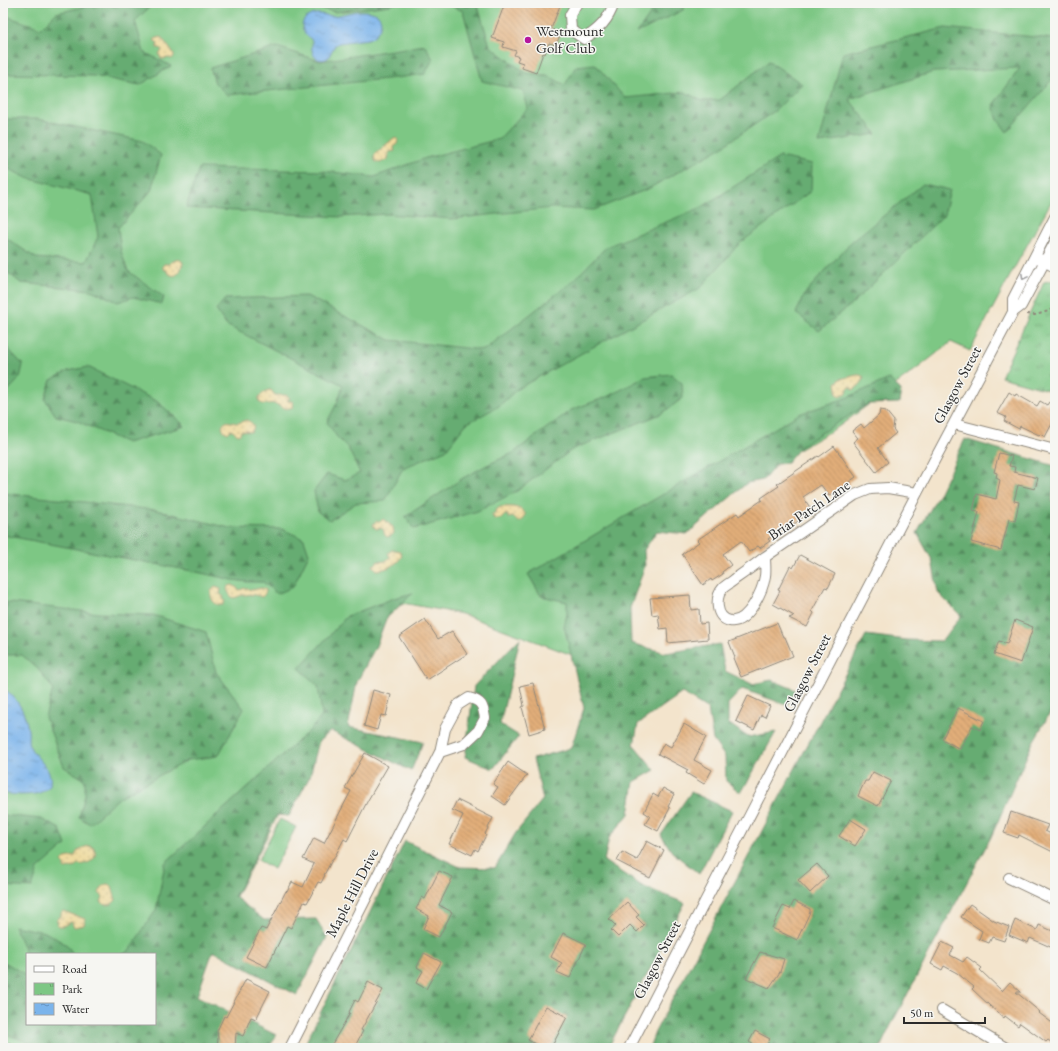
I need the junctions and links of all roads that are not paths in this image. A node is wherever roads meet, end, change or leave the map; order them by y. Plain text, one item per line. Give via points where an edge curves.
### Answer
1 (577, 3) edge
2 (614, 3) edge
3 (1055, 217) edge
4 (1055, 242) edge
5 (1035, 256) junction
6 (1045, 262) junction
7 (1055, 267) edge
8 (1013, 312) junction
9 (954, 424) junction
10 (1055, 450) edge
11 (917, 493) junction
12 (765, 558) junction
13 (440, 752) junction
14 (1009, 878) dead end
15 (1055, 900) edge
16 (942, 1010) dead end
17 (290, 1048) edge
18 (629, 1048) edge
19 (1006, 1048) edge

1 - 2 street via 570,15 572,30 584,39 596,31 610,14
3 - 5 street, Glasgow Street
4 - 6 street, Glasgow Street
5 - 6 street
5 -> 8 street, Glasgow Street via 1012,299
6 - 7 street
6 - 8 street, Glasgow Street via 1021,306
8 - 9 street, Glasgow Street
9 - 10 street
9 - 11 street, Glasgow Street
11 - 12 street, Briar Patch Lane via 888,488 870,489 855,495
11 - 18 street, Glasgow Street
12 - 12 street, Briar Patch Lane via 723,588 717,603 724,618 730,621 737,620 745,615 759,597 765,576
13 - 13 street, Maple Hill Drive via 464,744 478,731 485,718 483,706 477,700 469,698 458,705 445,729
13 - 17 street, Maple Hill Drive
14 - 15 street
16 - 19 street

